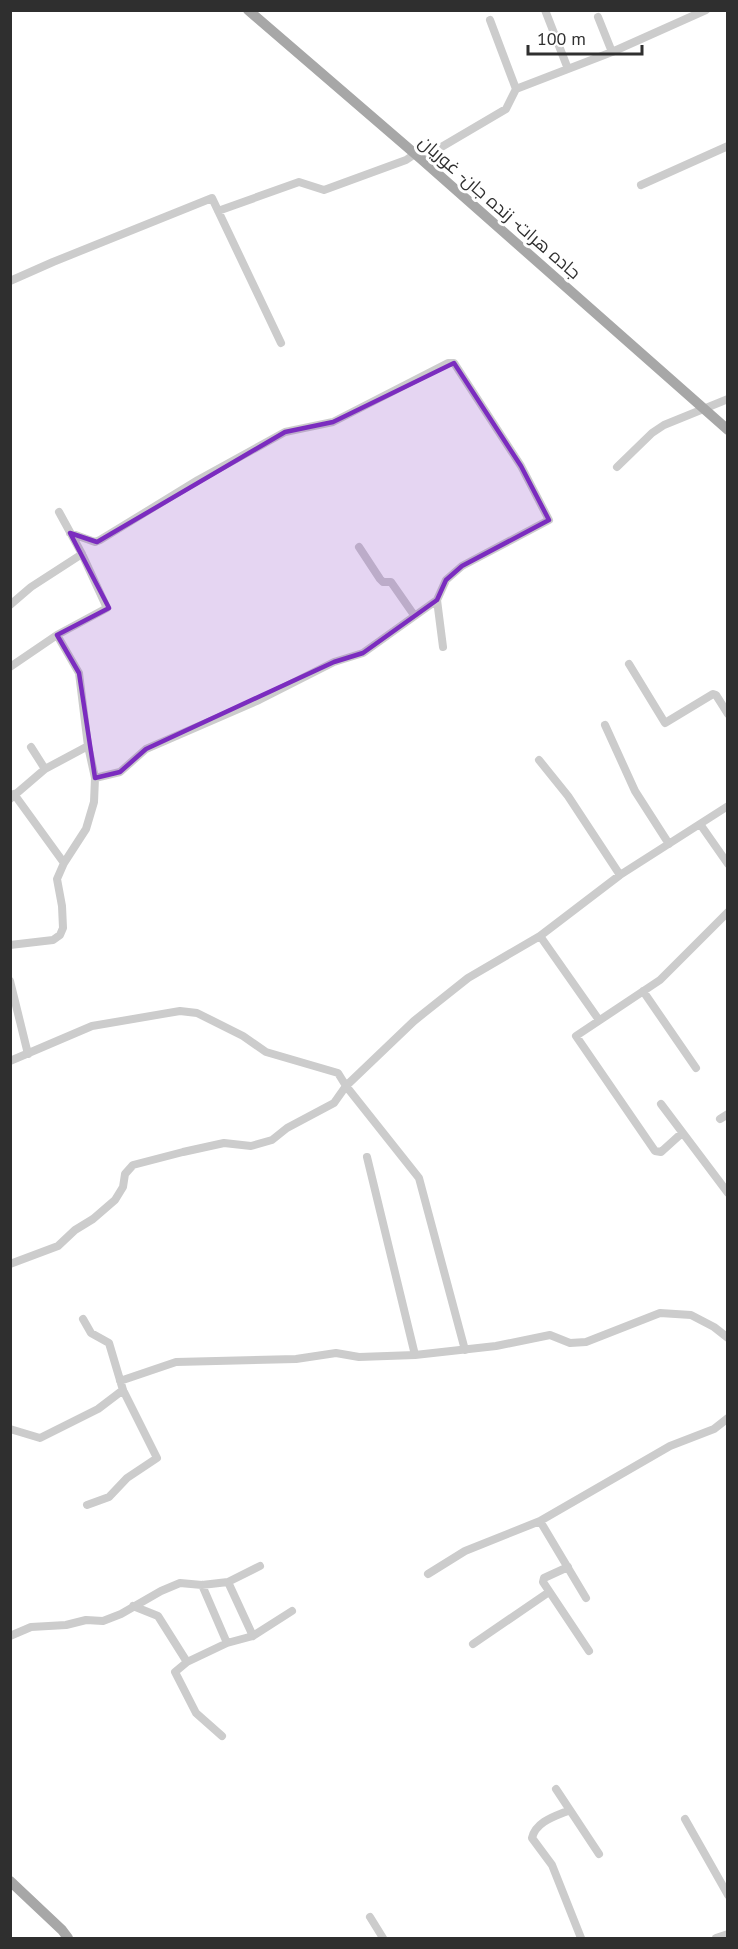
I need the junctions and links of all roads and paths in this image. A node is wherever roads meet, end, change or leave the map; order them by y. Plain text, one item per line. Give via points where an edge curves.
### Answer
1 (248, 10) edge
2 (545, 10) edge
3 (706, 10) edge
4 (598, 17) dead end
5 (490, 20) dead end
6 (612, 52) junction
7 (568, 69) junction
8 (516, 89) junction
9 (728, 146) edge
10 (418, 156) junction
11 (641, 185) dead end
12 (218, 211) junction
13 (10, 281) edge
14 (281, 343) dead end
15 (728, 399) edge
16 (705, 410) junction
17 (728, 430) edge
18 (617, 467) dead end
19 (58, 512) dead end
20 (70, 533) junction
21 (359, 547) dead end
22 (82, 554) junction
23 (437, 600) junction
24 (10, 605) edge
25 (414, 615) junction
26 (57, 635) junction
27 (443, 647) dead end
28 (629, 664) dead end
29 (10, 667) edge
30 (728, 714) edge
31 (605, 724) dead end
32 (88, 746) junction
33 (31, 747) dead end
34 (539, 760) dead end
35 (45, 769) junction
36 (95, 778) junction
37 (12, 797) edge
38 (728, 806) edge
39 (700, 824) junction
40 (669, 844) junction
41 (64, 863) junction
42 (728, 864) edge
43 (620, 875) junction
44 (728, 912) edge
45 (540, 936) junction
46 (10, 945) edge
47 (10, 981) edge
48 (643, 991) junction
49 (13, 1003) edge
50 (599, 1020) junction
51 (28, 1054) junction
52 (10, 1061) edge
53 (696, 1068) dead end
54 (346, 1086) junction
55 (661, 1104) dead end
56 (682, 1133) junction
57 (367, 1157) dead end
58 (728, 1193) edge
59 (10, 1264) edge
60 (83, 1319) dead end
61 (728, 1338) edge
62 (465, 1350) junction
63 (415, 1355) junction
64 (121, 1385) junction
65 (728, 1418) edge
66 (10, 1429) edge
67 (87, 1504) dead end
68 (540, 1521) junction
69 (260, 1566) dead end
70 (568, 1567) junction
71 (428, 1574) dead end
72 (228, 1582) junction
73 (202, 1585) junction
74 (549, 1592) junction
75 (586, 1598) dead end
76 (133, 1606) junction
77 (292, 1611) dead end
78 (10, 1636) edge
79 (253, 1636) junction
80 (226, 1643) junction
81 (473, 1644) dead end
82 (589, 1651) dead end
83 (187, 1662) junction
84 (222, 1736) dead end
85 (556, 1789) dead end
86 (570, 1810) junction
87 (686, 1819) dead end
88 (598, 1854) dead end
89 (10, 1881) edge
90 (728, 1895) edge
91 (370, 1917) dead end
92 (728, 1934) edge
93 (68, 1938) edge
94 (383, 1938) edge
95 (581, 1938) edge
96 (716, 1938) edge

1 - 10 main road, جاده هرات- زنده جان- غوریان
2 - 7 street
3 - 6 street
4 - 6 street
5 - 8 street
6 - 7 street
7 - 8 street
8 - 10 street via 507,109
9 - 11 street
10 - 12 street via 324,190 299,182
10 - 16 main road, جاده هرات- زنده جان- غوریان
12 - 13 street via 212,198
12 - 14 street
15 - 16 street
16 - 17 main road, جاده هرات- زنده جان- غوریان
16 - 18 street via 664,425
19 - 20 street
20 - 22 street
20 - 23 street via 95,542 100,540 285,432 333,422 454,363 521,466 549,520 462,566 446,580
21 - 25 street via 380,579 391,582
22 - 24 street
22 - 26 street via 107,608
23 - 25 street
23 - 27 street
25 - 36 street via 363,653 334,662 146,750 120,772
26 - 29 street
26 - 32 street via 79,673
28 - 30 street via 665,723 713,694
31 - 40 street via 635,791
32 - 35 street
32 - 36 street
33 - 35 street
34 - 43 street
35 - 37 street
36 - 41 street via 86,829
37 - 41 street
38 - 39 street
39 - 40 street
39 - 42 street
40 - 43 street
41 - 46 street via 57,879 62,906 60,935 52,940
43 - 45 street
44 - 48 street via 667,974
45 - 50 street
45 - 54 street via 468,978 414,1021
47 - 49 street
48 - 50 street
48 - 53 street
49 - 51 street
50 - 56 street via 576,1038 655,1150 660,1152
51 - 52 street
51 - 54 street via 105,1023 180,1011 197,1013 266,1052 338,1073
54 - 59 street via 334,1103 272,1140 251,1146 224,1143 133,1166 125,1174 115,1200 93,1219 58,1246
54 - 62 street via 418,1178
55 - 56 street
56 - 58 street
57 - 63 street
60 - 64 street via 91,1333 109,1343
61 - 62 street via 690,1315 660,1313 586,1342 570,1343 550,1335
62 - 63 street
63 - 64 street via 359,1357 336,1353 296,1359 176,1362
64 - 66 street via 98,1409 40,1438
64 - 67 street via 157,1458 127,1478 109,1497
65 - 68 street via 714,1429 670,1446
68 - 70 street
68 - 71 street via 465,1551
69 - 72 street
70 - 74 street via 543,1580
70 - 75 street
72 - 73 street
72 - 79 street
73 - 76 street via 180,1583
73 - 80 street
74 - 81 street
74 - 82 street
76 - 78 street via 103,1621 31,1628
76 - 83 street via 158,1616
77 - 79 street
79 - 80 street
80 - 83 street
83 - 84 street via 175,1672 196,1713
85 - 86 street
86 - 88 street
86 - 95 street via 542,1822 532,1838 552,1865
87 - 90 street
89 - 93 main road
91 - 94 street
92 - 96 street

